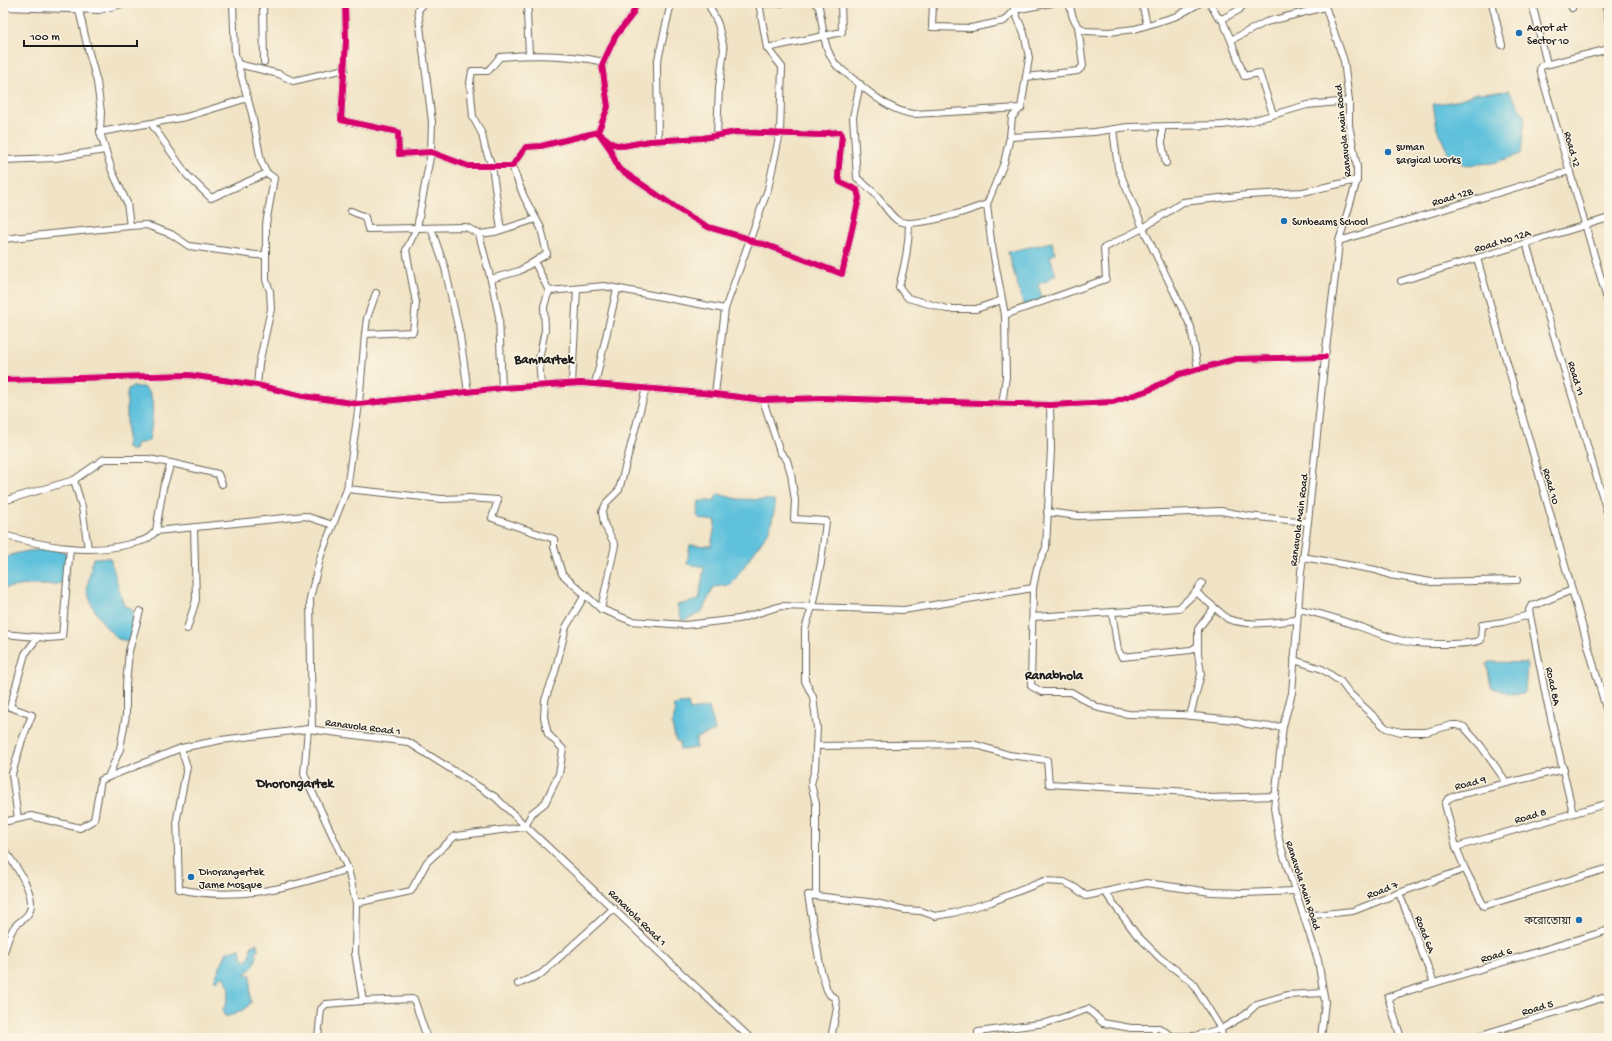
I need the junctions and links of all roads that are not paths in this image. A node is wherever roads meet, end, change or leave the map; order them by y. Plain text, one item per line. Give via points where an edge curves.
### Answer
1 (123, 3) edge
2 (233, 3) edge
3 (263, 3) edge
4 (345, 3) edge
5 (425, 3) edge
6 (530, 3) edge
7 (637, 3) edge
8 (671, 3) edge
9 (708, 3) edge
10 (760, 3) edge
11 (782, 3) edge
12 (815, 3) edge
13 (841, 3) edge
14 (933, 3) edge
15 (1052, 3) edge
16 (1069, 3) edge
17 (1142, 3) edge
18 (1200, 3) edge
19 (1210, 3) edge
20 (1242, 3) edge
21 (1492, 3) edge
22 (1532, 3) edge
23 (1605, 3) edge
24 (1324, 5) edge
25 (1014, 6) edge
26 (3, 7) edge
27 (79, 10) junction
28 (1222, 19) junction
29 (1609, 22) edge
30 (1147, 25) junction
31 (1078, 26) junction
32 (823, 35) junction
33 (1231, 40) junction
34 (1502, 45) dead end
35 (767, 48) junction
36 (1609, 49) edge
37 (529, 54) junction
38 (264, 62) dead end
39 (604, 62) junction
40 (238, 64) junction
41 (1547, 64) junction
42 (345, 69) junction
43 (1026, 77) junction
44 (860, 84) junction
45 (248, 98) junction
46 (1349, 101) junction
47 (1020, 108) junction
48 (1273, 114) junction
49 (153, 126) dead end
50 (1162, 126) junction
51 (1113, 129) junction
52 (100, 132) junction
53 (598, 132) junction
54 (780, 132) junction
55 (716, 135) junction
56 (1010, 137) junction
57 (658, 141) junction
58 (105, 150) junction
59 (431, 152) junction
60 (3, 160) edge
61 (1166, 163) dead end
62 (492, 166) junction
63 (512, 166) junction
64 (1570, 171) junction
65 (267, 173) junction
66 (1358, 180) junction
67 (987, 204) junction
68 (351, 211) dead end
69 (536, 218) junction
70 (1609, 218) edge
71 (909, 222) junction
72 (1584, 225) junction
73 (130, 226) junction
74 (417, 228) junction
75 (431, 228) junction
76 (1143, 228) junction
77 (501, 230) junction
78 (479, 234) junction
79 (3, 239) edge
80 (749, 239) junction
81 (1339, 241) junction
82 (1526, 243) junction
83 (266, 255) junction
84 (1476, 258) junction
85 (536, 265) dead end
86 (491, 280) junction
87 (1401, 281) dead end
88 (577, 289) junction
89 (617, 289) junction
90 (549, 291) junction
91 (376, 293) dead end
92 (1002, 300) junction
93 (1609, 306) edge
94 (726, 309) junction
95 (1005, 315) junction
96 (365, 334) junction
97 (1325, 357) junction
98 (1198, 369) junction
99 (3, 380) edge
100 (572, 383) junction
101 (595, 384) junction
102 (257, 385) junction
103 (541, 385) junction
104 (502, 388) junction
105 (646, 388) junction
106 (468, 392) junction
107 (715, 394) junction
108 (764, 400) junction
109 (359, 404) junction
110 (1002, 404) junction
111 (1050, 405) junction
112 (171, 463) junction
113 (74, 480) junction
114 (222, 484) dead end
115 (346, 489) junction
116 (3, 501) edge
117 (1047, 512) junction
118 (1609, 518) edge
119 (1308, 522) junction
120 (333, 525) junction
121 (194, 528) junction
122 (156, 531) junction
123 (3, 535) edge
124 (70, 548) junction
125 (88, 549) junction
126 (1303, 557) junction
127 (1517, 580) dead end
128 (1202, 583) dead end
129 (1033, 588) junction
130 (1572, 590) junction
131 (1196, 592) junction
132 (585, 595) junction
133 (812, 607) junction
134 (1214, 608) junction
135 (601, 609) junction
136 (1298, 609) junction
137 (140, 611) dead end
138 (1112, 612) junction
139 (1530, 615) junction
140 (1033, 617) junction
141 (1297, 620) junction
142 (187, 629) dead end
143 (3, 634) edge
144 (38, 637) junction
145 (1198, 646) junction
146 (1294, 660) junction
147 (1190, 716) junction
148 (1609, 719) edge
149 (1283, 726) junction
150 (310, 729) junction
151 (816, 746) junction
152 (181, 748) junction
153 (1564, 769) junction
154 (108, 777) junction
155 (1507, 783) junction
156 (1276, 796) junction
157 (1609, 803) edge
158 (1574, 813) junction
159 (18, 819) junction
160 (3, 822) edge
161 (525, 827) junction
162 (1456, 847) junction
163 (3, 848) edge
164 (1609, 868) edge
165 (348, 869) junction
166 (1465, 869) junction
167 (1295, 891) junction
168 (1105, 892) junction
169 (1399, 893) junction
170 (816, 896) junction
171 (356, 903) junction
172 (614, 908) junction
173 (1304, 916) junction
174 (1609, 930) edge
175 (3, 955) edge
176 (1434, 983) junction
177 (518, 984) dead end
178 (1323, 993) junction
179 (1609, 996) edge
180 (364, 1001) junction
181 (1221, 1029) junction
182 (318, 1038) edge
183 (427, 1038) edge
184 (750, 1038) edge
185 (831, 1038) edge
186 (978, 1038) edge
187 (1222, 1038) edge
188 (1321, 1038) edge
189 (1401, 1038) edge
190 (1471, 1038) edge

1 - 27 street via 99,10
2 - 40 street via 235,54
3 - 38 street
4 - 42 street
5 - 59 street via 418,10 432,122
6 - 37 street via 527,14
7 - 39 street via 632,15 615,37
8 - 57 street via 657,64
9 - 55 street via 718,24 724,49
10 - 11 street
10 - 35 street
12 - 32 street
13 - 32 street via 842,32
14 - 25 street via 932,27 971,28 1004,21
15 - 25 street
16 - 31 street
17 - 30 street
18 - 30 street via 1177,16
19 - 28 street via 1217,16
20 - 28 street via 1239,10
21 - 34 street
22 - 41 street
23 - 29 street
24 - 33 street via 1266,22
24 - 46 street, Ranavola Main Road via 1344,61
25 - 43 street via 1029,58
26 - 27 street
27 - 52 street via 97,82 101,112
28 - 33 street
30 - 31 street via 1109,32 1085,31
31 - 43 street via 1083,66 1078,71
32 - 35 street
32 - 44 street via 830,57 837,66
33 - 48 street via 1244,76 1259,73
35 - 54 street via 782,67
36 - 41 street
37 - 39 street via 581,56
37 - 62 street via 500,57 488,71 472,71 470,83 473,117 482,134
39 - 53 street via 602,65 608,107
40 - 42 street via 279,74 293,81
40 - 45 street
41 - 64 street, Road 12 via 1541,66 1540,70
42 - 59 street via 340,120 398,132 400,154
43 - 47 street
44 - 47 street via 890,107 903,113
44 - 71 street via 853,117 857,178 877,196 884,208 898,221
45 - 52 street via 186,117
45 - 65 street via 258,150
46 - 48 street via 1307,105
46 - 66 street, Ranavola Main Road via 1349,125
47 - 56 street via 1012,117
48 - 50 street via 1248,122 1222,125
49 - 65 street via 187,175 211,198
50 - 51 street
50 - 61 street
51 - 56 street
51 - 76 street via 1118,168
52 - 58 street
53 - 57 street via 613,144 623,146
53 - 63 street via 541,146 526,146
53 - 80 street via 610,148 618,168 708,227
54 - 55 street via 736,132
54 - 80 street via 768,189
54 - 80 street via 841,134 838,176 840,182 857,190 859,198 842,274
55 - 57 street
56 - 67 street via 1004,163
58 - 60 street via 55,158
58 - 73 street via 127,203
59 - 62 street via 468,166
59 - 74 street
62 - 63 street
62 - 77 street
63 - 69 street via 524,197
64 - 72 street, Road 12
64 - 81 street, Road 12B
65 - 83 street via 274,178 266,224
66 - 76 street via 1303,192 1183,202
66 - 81 street, Ranavola Main Road
67 - 71 street via 967,211
67 - 92 street
68 - 74 street via 365,216 368,229
69 - 77 street
69 - 86 street via 547,254 519,271
70 - 72 street, Road No 12A
71 - 92 street via 909,242 899,286 908,298 947,309 976,309
72 - 82 street, Road No 12A
72 - 93 street, Road 12
73 - 79 street
73 - 83 street via 146,225 171,234 189,246
74 - 75 street
74 - 96 street via 406,250 416,303 413,332
75 - 78 street via 466,227
75 - 106 street via 445,268 460,336
76 - 95 street via 1104,248 1106,279
76 - 98 street via 1191,327
77 - 78 street
78 - 86 street
80 - 94 street
81 - 97 street, Ranavola Main Road
82 - 84 street, Road No 12A
82 - 118 street, Road 11
83 - 102 street via 266,280 270,291 271,309
84 - 87 street, Road No 12A
84 - 130 street, Road 10
85 - 90 street
86 - 104 street via 499,317
88 - 89 street via 604,286
88 - 90 street
88 - 100 street
89 - 94 street
89 - 101 street
90 - 103 street via 544,306 545,330 539,359
91 - 96 street via 367,318
92 - 95 street
94 - 107 street
95 - 110 street via 1006,377
96 - 109 street
97 - 98 street via 1236,360
97 - 119 street, Ranavola Main Road
98 - 111 street via 1113,402
99 - 102 street via 189,375
100 - 101 street
100 - 103 street
101 - 105 street
102 - 109 street via 304,396
103 - 104 street
104 - 106 street
105 - 107 street
105 - 135 street via 619,490 607,502 602,512 604,524 614,545
106 - 109 street
107 - 108 street
108 - 110 street via 823,398
108 - 133 street via 780,452 787,460 791,474 795,501 794,519 826,521
109 - 115 street
110 - 111 street
111 - 117 street via 1051,449
112 - 113 street via 148,459 104,459
112 - 114 street via 218,474
112 - 122 street via 163,488
113 - 116 street
113 - 125 street via 82,508
115 - 120 street
115 - 132 street via 442,499 498,500 492,518 554,539 562,574
117 - 119 street via 1078,516 1221,512
117 - 129 street via 1046,548 1037,568
119 - 126 street, Ranavola Main Road
120 - 121 street via 305,516
120 - 150 street via 321,555 310,598
121 - 122 street
121 - 142 street via 196,600
122 - 125 street via 149,539 113,548
123 - 124 street
124 - 125 street
124 - 144 street via 62,637
126 - 127 street via 1431,582
126 - 136 street, Ranavola Main Road
128 - 131 street
129 - 133 street via 904,610
129 - 140 street
130 - 139 street via 1531,606
130 - 148 street, Road 10
131 - 134 street
131 - 138 street via 1179,608
132 - 135 street
132 - 161 street via 566,627 556,672 545,700 544,717 548,734 563,749 559,774 545,803 532,813
133 - 135 street via 781,606 738,619 685,625 630,621
133 - 151 street via 805,629 805,681 813,697 817,728
134 - 141 street via 1228,619 1248,624
134 - 145 street via 1198,629
136 - 139 street via 1400,640 1430,644 1477,642 1481,640 1482,625
136 - 141 street, Ranavola Main Road
137 - 154 street via 129,651 126,715 120,750
138 - 140 street
138 - 145 street via 1118,650 1122,657 1191,650
139 - 153 street, Road 8A via 1546,697
140 - 147 street via 1031,686 1042,692 1071,692 1099,708 1128,714
141 - 146 street, Ranavola Main Road
143 - 144 street
144 - 159 street via 25,654 10,707 32,715 12,774
145 - 147 street via 1201,674
146 - 149 street, Ranavola Main Road via 1292,693
146 - 155 street via 1322,669 1341,682 1386,728 1401,732 1426,732 1452,725 1464,727 1482,746
147 - 149 street via 1236,720 1271,727
149 - 156 street, Ranavola Main Road
150 - 152 street, Ranavola Road 1 via 221,740
150 - 161 street, Ranavola Road 1 via 408,742 495,797
150 - 165 street via 304,774
151 - 156 street via 972,744 1009,755 1047,760 1049,784 1190,792 1210,798
151 - 170 street via 815,769 811,784 816,804
152 - 154 street, Ranavola Road 1
152 - 165 street via 186,767 177,818 179,889 199,894 269,890
153 - 155 street, Road 9
153 - 158 street, Road 8A
154 - 159 street via 101,780 94,820 80,828 31,816
155 - 162 street, Road 9 via 1448,799 1445,804
156 - 167 street, Ranavola Main Road via 1274,808 1280,844
157 - 158 street, Road 8
158 - 162 street, Road 8
159 - 160 street
161 - 171 street via 455,836 426,862 411,891
161 - 172 street, Ranavola Road 1
162 - 166 street, Road 9
163 - 175 street via 28,887 31,899 29,913 13,928
164 - 166 street, Road 9 via 1484,906
165 - 171 street
166 - 169 street, Road 7
167 - 168 street via 1211,892 1146,883
167 - 173 street, Ranavola Main Road
168 - 170 street via 1086,896 1064,882 1044,881 991,902 935,916 876,903
168 - 181 street via 1136,934 1160,958 1192,982
169 - 173 street, Road 7 via 1347,913
169 - 176 street, Road 6A
170 - 185 street via 808,895 821,971 827,990 835,998 837,1008
171 - 180 street via 355,953
172 - 177 street via 541,974
172 - 184 street, Ranavola Road 1
173 - 178 street, Ranavola Main Road via 1318,960
174 - 176 street, Road 6
176 - 189 street, Road 6 via 1388,997
178 - 181 street via 1287,995 1257,1004 1245,1015
178 - 188 street, Ranavola Main Road via 1325,1002
179 - 190 street, Road 5
180 - 182 street via 326,1004 321,1009
180 - 183 street via 414,1000
181 - 186 street via 1195,1036 1172,1036 1159,1028 1131,1028 1103,1022 1088,1009 1046,1022 978,1032
181 - 187 street

